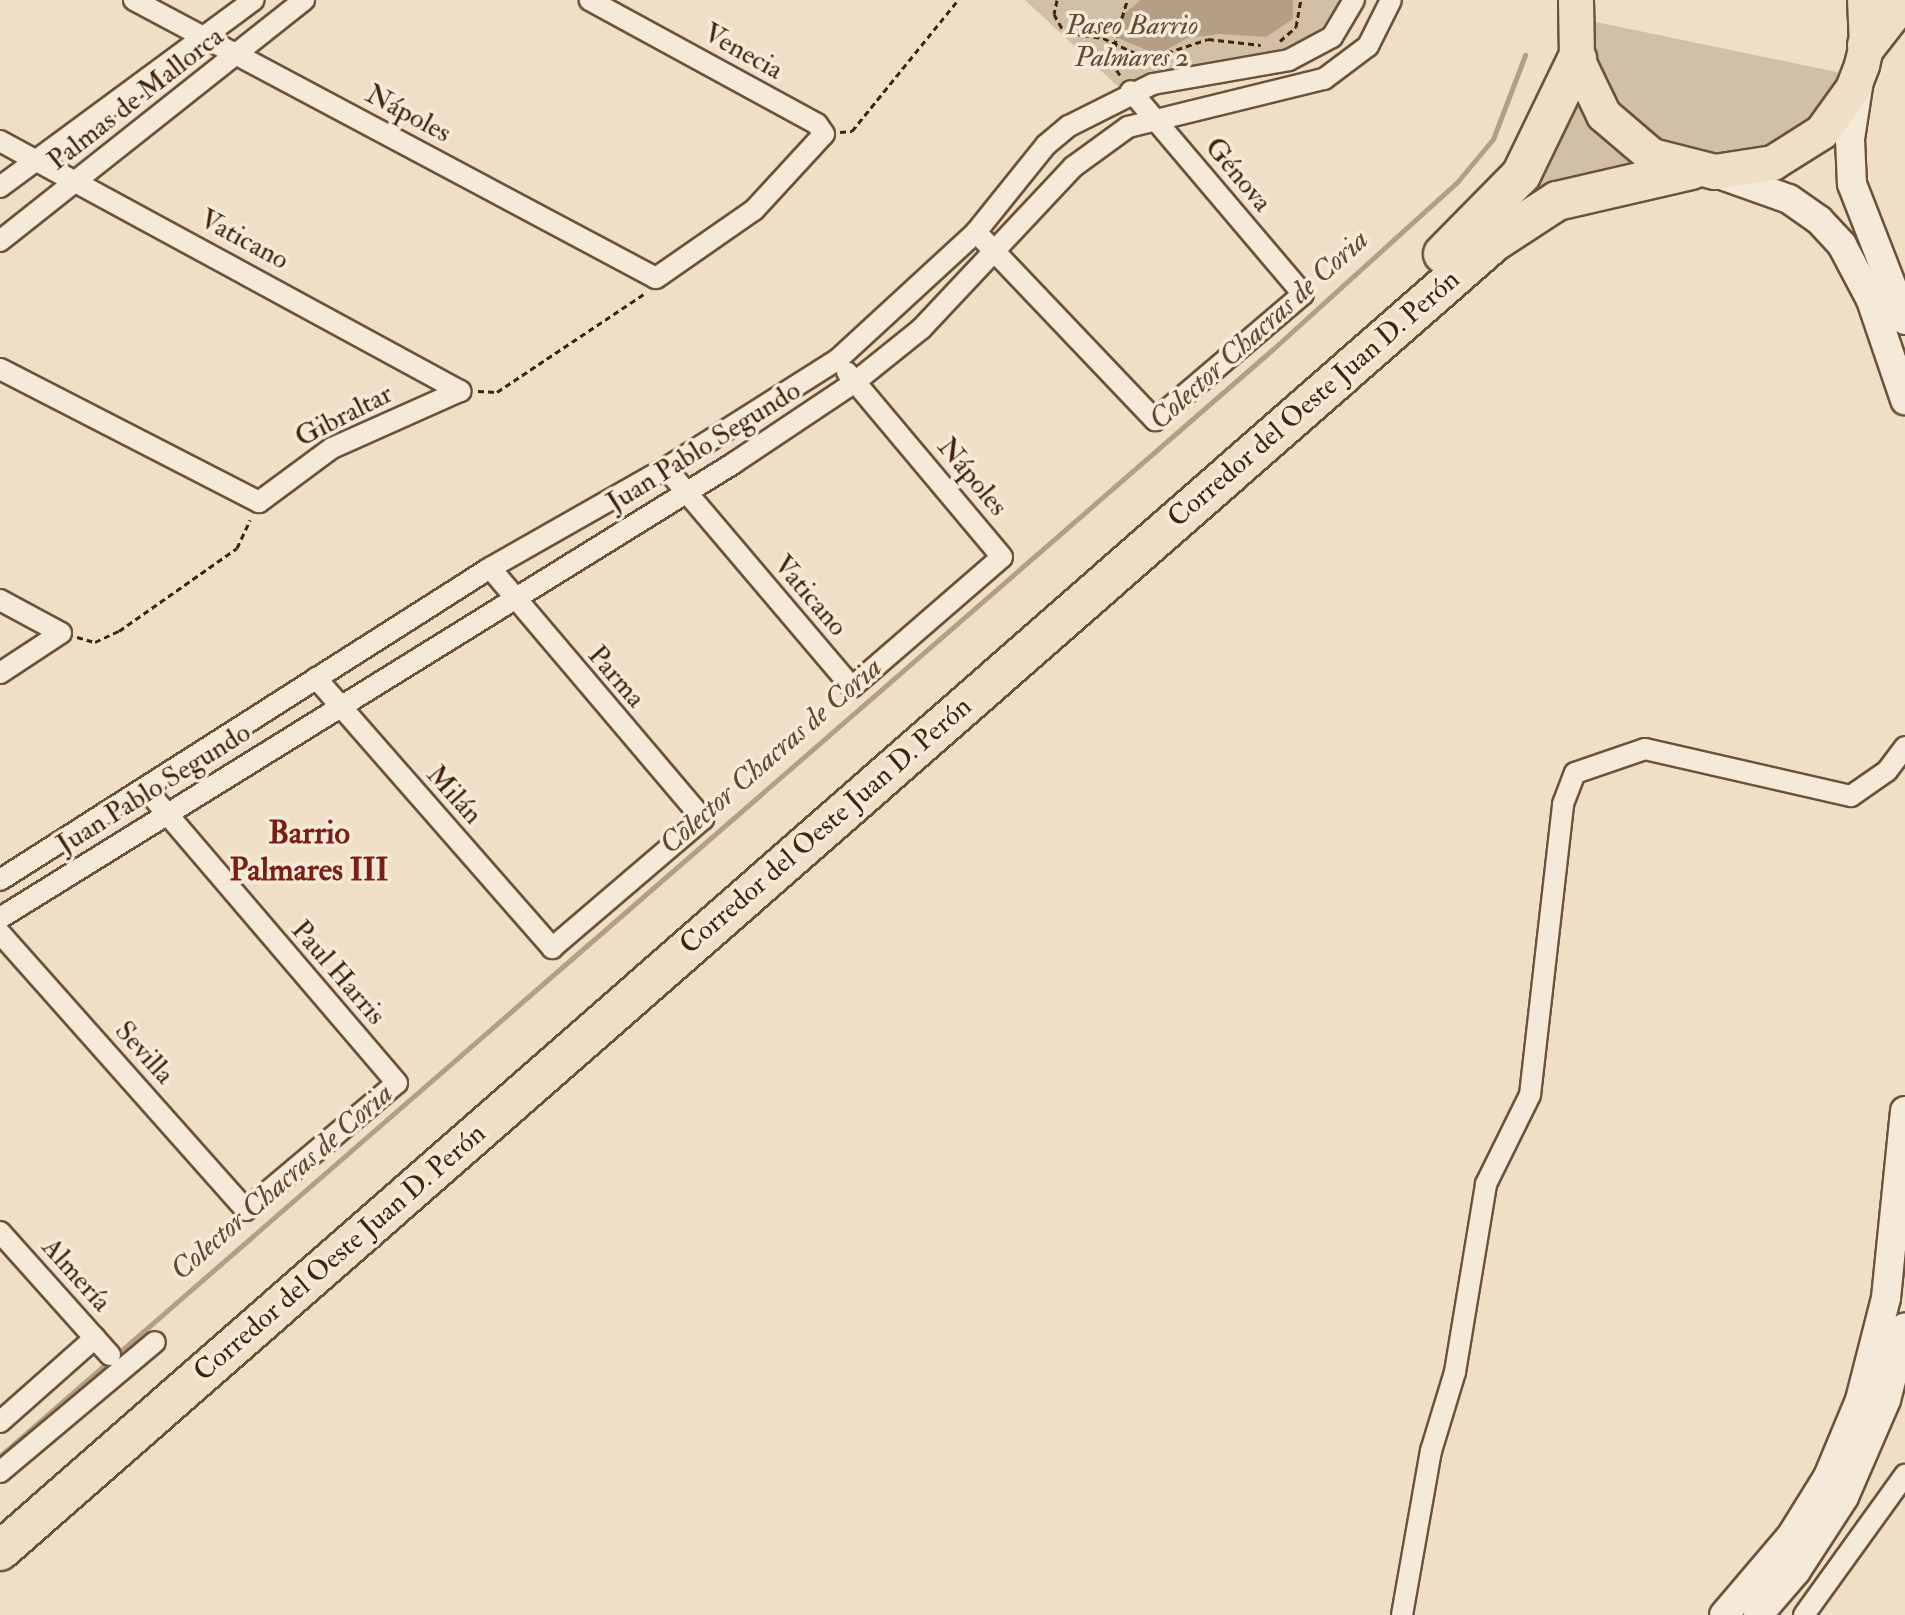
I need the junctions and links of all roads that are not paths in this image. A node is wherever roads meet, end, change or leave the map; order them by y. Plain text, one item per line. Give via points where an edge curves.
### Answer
1 (134, 0) edge
2 (254, 0) edge
3 (304, 0) edge
4 (590, 0) edge
5 (1354, 0) edge
6 (1391, 0) edge
7 (1576, 0) edge
8 (1865, 0) edge
9 (1902, 0) edge
10 (206, 38) junction
11 (1865, 55) junction
12 (238, 56) junction
13 (1577, 59) junction
14 (1131, 91) junction
15 (1153, 118) junction
16 (0, 141) edge
17 (36, 160) junction
18 (1703, 171) junction
19 (76, 181) junction
20 (0, 187) edge
21 (976, 232) junction
22 (0, 241) edge
23 (998, 252) junction
24 (656, 278) joint
25 (1905, 320) edge
26 (837, 360) junction
27 (0, 369) edge
28 (855, 382) junction
29 (460, 391) joint
30 (1905, 400) edge
31 (666, 468) junction
32 (684, 494) junction
33 (490, 568) junction
34 (512, 599) junction
35 (0, 600) edge
36 (0, 673) edge
37 (316, 678) junction
38 (852, 687) joint
39 (339, 709) junction
40 (1905, 747) edge
41 (146, 789) junction
42 (164, 816) junction
43 (0, 880) edge
44 (0, 918) edge
45 (0, 933) edge
46 (552, 948) joint
47 (1905, 1111) edge
48 (246, 1210) joint
49 (0, 1232) edge
50 (1905, 1327) edge
51 (95, 1338) junction
52 (155, 1342) dead end
53 (110, 1355) dead end
54 (0, 1422) edge
55 (0, 1472) edge
56 (1905, 1475) edge
57 (0, 1519) edge
58 (0, 1551) edge
59 (1402, 1615) edge
60 (1724, 1615) edge
61 (1758, 1615) edge
62 (1804, 1615) edge

1 - 10 street, Nápoles
2 - 10 street, Palmas de Mallorca
3 - 12 street, Palmas de Mallorca
4 - 24 street, Venecia via 817,124 824,134 754,210
5 - 14 street, Juan Pablo Segundo via 1332,37 1289,60 1196,74
6 - 15 street, Juan Pablo Segundo via 1368,46 1324,79 1277,94
7 - 13 highway
8 - 11 highway
9 - 11 highway
10 - 12 street, Nápoles
10 - 17 street, Palmas de Mallorca
11 - 18 highway via 1839,112 1807,144 1764,166
11 - 25 main road via 1850,139 1852,184
12 - 19 street, Palmas de Mallorca
12 - 24 street, Nápoles
13 - 18 highway via 1592,98 1618,131 1652,156
13 - 57 highway, Corredor del Oeste Juan D. Perón via 1521,175 1475,224
14 - 15 street, Génova
14 - 21 street, Juan Pablo Segundo via 1046,145
15 - 23 street, Juan Pablo Segundo via 1128,127 1073,167
15 - 23 street, Génova via 1303,294 1155,420
16 - 17 street, Vaticano
17 - 19 street, Vaticano
17 - 20 street, Palmas de Mallorca
18 - 30 main road via 1789,199 1842,245 1871,300
18 - 58 highway, Corredor del Oeste Juan D. Perón via 1557,201 1494,242
19 - 22 street, Palmas de Mallorca
19 - 29 street, Vaticano
21 - 23 street
21 - 26 street, Juan Pablo Segundo
23 - 28 street, Juan Pablo Segundo via 921,329
26 - 28 street, Nápoles
26 - 31 street, Juan Pablo Segundo
27 - 29 street, Gibraltar via 259,502 332,448
28 - 32 street, Juan Pablo Segundo
28 - 38 street, Nápoles via 1002,557
31 - 32 street, Vaticano
31 - 33 street, Juan Pablo Segundo
32 - 34 street, Juan Pablo Segundo
32 - 38 street, Vaticano
33 - 34 street, Parma
33 - 37 street, Juan Pablo Segundo
34 - 39 street, Juan Pablo Segundo
34 - 46 street, Parma via 703,819
35 - 36 street via 61,633
37 - 39 street, Milán
37 - 41 street, Juan Pablo Segundo
39 - 42 street, Juan Pablo Segundo
39 - 46 street, Milán
40 - 59 street via 1887,771 1851,796 1645,749 1575,773 1563,804 1530,1095 1486,1184 1455,1372 1431,1451
41 - 42 street, Paul Harris
41 - 43 street, Juan Pablo Segundo
42 - 44 street, Juan Pablo Segundo
42 - 48 street, Paul Harris via 397,1083
45 - 48 street, Sevilla
47 - 60 main road via 1886,1298 1860,1400 1828,1477 1792,1535
49 - 51 street, Almería
50 - 61 main road via 1886,1400 1844,1497 1796,1571
51 - 53 street, Almería
51 - 54 street
52 - 55 street
56 - 62 street

